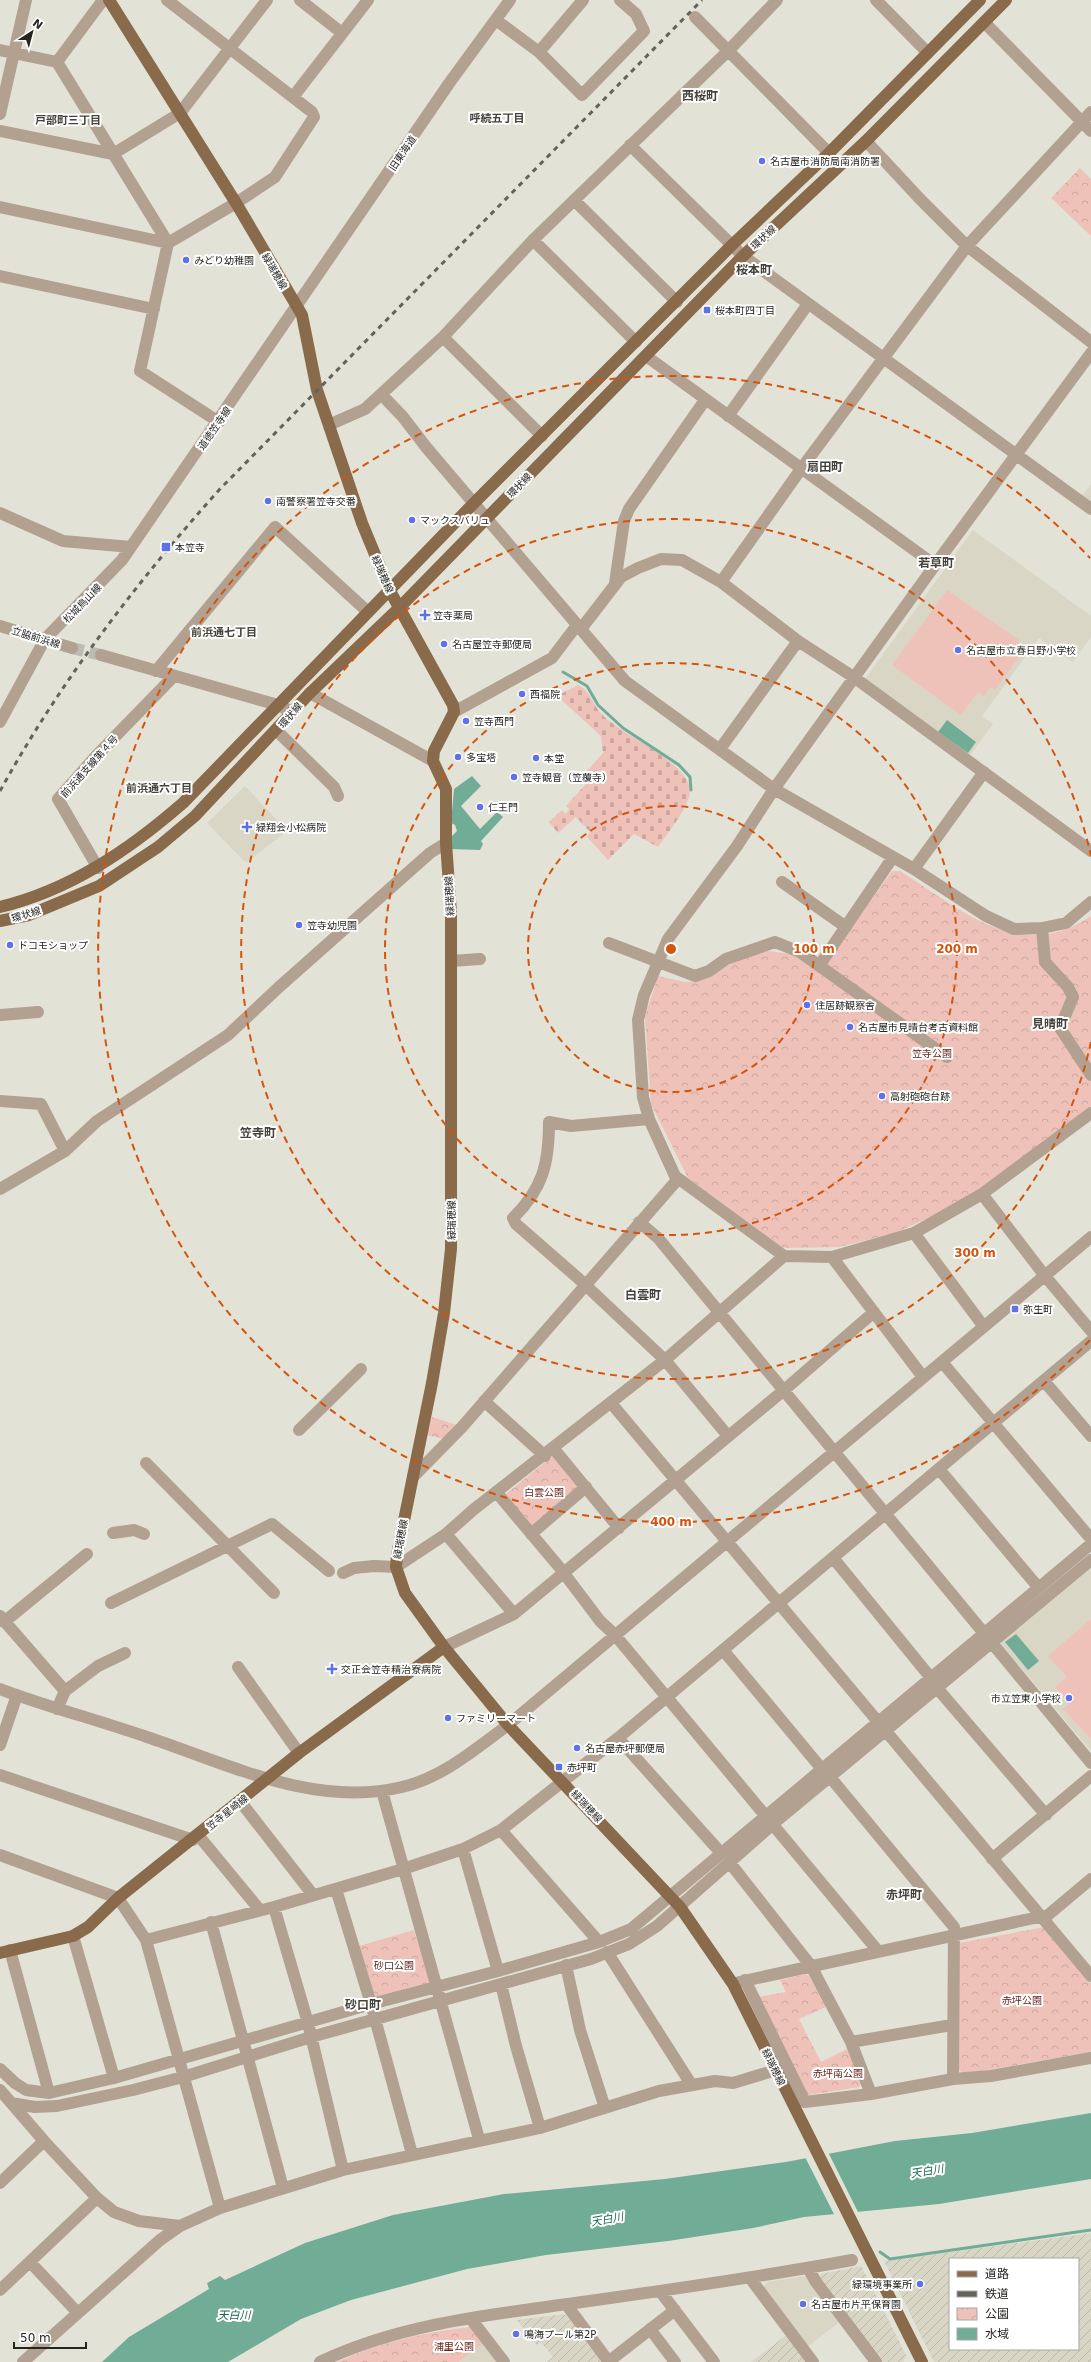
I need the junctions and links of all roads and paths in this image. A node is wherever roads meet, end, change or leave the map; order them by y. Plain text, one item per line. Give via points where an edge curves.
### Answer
1 (26, 0) edge
2 (103, 0) edge
3 (109, 0) edge
4 (167, 0) edge
5 (267, 0) edge
6 (300, 0) edge
7 (368, 0) edge
8 (510, 0) edge
9 (583, 0) edge
10 (620, 0) edge
11 (777, 0) edge
12 (876, 0) edge
13 (980, 0) edge
14 (1006, 0) edge
15 (695, 17) dead end
16 (496, 20) junction
17 (984, 22) junction
18 (342, 33) junction
19 (230, 48) junction
20 (0, 50) edge
21 (728, 51) junction
22 (14, 52) junction
23 (539, 52) junction
24 (928, 53) junction
25 (57, 62) junction
26 (293, 97) junction
27 (1091, 112) edge
28 (180, 113) junction
29 (0, 114) edge
30 (1081, 121) junction
31 (0, 131) edge
32 (1091, 131) edge
33 (866, 140) junction
34 (630, 145) junction
35 (829, 153) junction
36 (113, 154) junction
37 (574, 200) junction
38 (236, 203) junction
39 (0, 207) edge
40 (533, 240) junction
41 (168, 243) junction
42 (732, 245) junction
43 (967, 246) junction
44 (743, 256) junction
45 (0, 276) edge
46 (677, 302) junction
47 (808, 304) junction
48 (296, 308) junction
49 (154, 309) junction
50 (443, 337) junction
51 (636, 342) junction
52 (1091, 342) edge
53 (1091, 353) edge
54 (646, 356) junction
55 (883, 358) junction
56 (381, 394) junction
57 (705, 400) junction
58 (728, 416) junction
59 (219, 422) junction
60 (331, 424) junction
61 (542, 436) junction
62 (1017, 456) junction
63 (801, 469) junction
64 (474, 502) junction
65 (1091, 509) edge
66 (0, 513) edge
67 (487, 518) junction
68 (132, 547) junction
69 (935, 566) junction
70 (615, 582) junction
71 (721, 582) junction
72 (390, 591) junction
73 (400, 607) junction
74 (368, 612) junction
75 (0, 626) edge
76 (579, 627) junction
77 (45, 639) junction
78 (798, 640) junction
79 (72, 648) tunnel mouth
80 (101, 655) tunnel mouth
81 (156, 671) junction
82 (174, 676) junction
83 (855, 678) junction
84 (310, 693) junction
85 (278, 705) junction
86 (3, 709) edge
87 (292, 712) junction
88 (454, 712) junction
89 (0, 722) edge
90 (277, 731) junction
91 (720, 749) junction
92 (433, 761) junction
93 (984, 772) junction
94 (774, 789) junction
95 (338, 796) dead end
96 (446, 843) junction
97 (1091, 851) edge
98 (893, 857) junction
99 (98, 868) junction
100 (914, 869) junction
101 (782, 882) dead end
102 (1091, 902) edge
103 (0, 907) edge
104 (0, 921) edge
105 (846, 927) junction
106 (1042, 928) junction
107 (609, 943) dead end
108 (480, 959) dead end
109 (451, 961) junction
110 (658, 962) junction
111 (818, 966) junction
112 (38, 1012) dead end
113 (0, 1016) edge
114 (947, 1057) dead end
115 (1091, 1075) edge
116 (0, 1101) edge
117 (1091, 1113) edge
118 (649, 1119) junction
119 (65, 1151) junction
120 (678, 1179) junction
121 (0, 1188) edge
122 (982, 1194) junction
123 (640, 1222) junction
124 (914, 1233) junction
125 (1091, 1237) edge
126 (784, 1256) junction
127 (832, 1257) junction
128 (1044, 1276) junction
129 (585, 1285) junction
130 (874, 1312) junction
131 (720, 1313) junction
132 (984, 1327) junction
133 (1091, 1331) edge
134 (1091, 1341) edge
135 (665, 1360) junction
136 (942, 1362) junction
137 (361, 1369) dead end
138 (923, 1378) junction
139 (1044, 1381) junction
140 (783, 1391) junction
141 (484, 1402) junction
142 (611, 1403) junction
143 (994, 1423) junction
144 (299, 1430) dead end
145 (728, 1436) junction
146 (1091, 1436) edge
147 (550, 1452) junction
148 (834, 1452) junction
149 (146, 1463) dead end
150 (939, 1469) junction
151 (412, 1477) junction
152 (676, 1480) junction
153 (586, 1487) junction
154 (497, 1493) junction
155 (885, 1515) junction
156 (619, 1528) junction
157 (113, 1532) dead end
158 (144, 1534) dead end
159 (446, 1534) junction
160 (531, 1534) junction
161 (1091, 1539) edge
162 (728, 1541) junction
163 (1091, 1544) edge
164 (229, 1547) junction
165 (88, 1554) dead end
166 (834, 1559) junction
167 (1091, 1560) edge
168 (396, 1567) junction
169 (329, 1571) dead end
170 (343, 1573) dead end
171 (564, 1574) junction
172 (1038, 1587) junction
173 (274, 1593) dead end
174 (111, 1603) dead end
175 (779, 1603) junction
176 (514, 1614) junction
177 (2, 1619) edge
178 (983, 1634) junction
179 (615, 1635) junction
180 (991, 1644) junction
181 (444, 1647) junction
182 (723, 1650) junction
183 (125, 1653) dead end
184 (238, 1667) dead end
185 (934, 1683) junction
186 (0, 1689) edge
187 (65, 1691) junction
188 (17, 1695) junction
189 (666, 1697) junction
190 (57, 1709) junction
191 (879, 1721) junction
192 (508, 1725) junction
193 (887, 1731) junction
194 (618, 1738) junction
195 (0, 1745) edge
196 (299, 1753) junction
197 (1091, 1763) edge
198 (821, 1768) junction
199 (0, 1775) edge
200 (1091, 1776) edge
201 (830, 1777) junction
202 (268, 1778) junction
203 (564, 1782) junction
204 (382, 1791) junction
205 (240, 1801) junction
206 (1046, 1815) junction
207 (770, 1820) junction
208 (501, 1830) junction
209 (195, 1838) junction
210 (462, 1849) junction
211 (721, 1853) junction
212 (0, 1855) edge
213 (992, 1859) junction
214 (730, 1863) junction
215 (403, 1869) junction
216 (1091, 1879) edge
217 (336, 1889) junction
218 (313, 1895) junction
219 (670, 1896) junction
220 (118, 1898) junction
221 (274, 1907) junction
222 (680, 1907) junction
223 (259, 1910) junction
224 (1042, 1916) junction
225 (211, 1922) junction
226 (73, 1936) junction
227 (955, 1936) junction
228 (146, 1940) junction
229 (599, 1942) junction
230 (878, 1951) junction
231 (5, 1952) edge
232 (607, 1952) junction
233 (566, 1965) junction
234 (811, 1966) junction
235 (498, 1971) junction
236 (1091, 1976) edge
237 (745, 1980) junction
238 (501, 1984) junction
239 (733, 1984) junction
240 (437, 1988) junction
241 (441, 2001) junction
242 (371, 2004) junction
243 (376, 2019) junction
244 (308, 2023) junction
245 (952, 2025) junction
246 (311, 2036) junction
247 (244, 2040) junction
248 (851, 2042) junction
249 (246, 2056) junction
250 (1091, 2058) edge
251 (179, 2060) junction
252 (0, 2070) edge
253 (776, 2070) junction
254 (183, 2077) junction
255 (114, 2078) junction
256 (953, 2079) junction
257 (692, 2084) junction
258 (0, 2090) edge
259 (49, 2093) junction
260 (871, 2094) junction
261 (11, 2103) junction
262 (606, 2108) junction
263 (540, 2128) junction
264 (479, 2140) junction
265 (44, 2141) junction
266 (412, 2154) junction
267 (343, 2170) junction
268 (0, 2183) edge
269 (283, 2188) junction
270 (97, 2198) junction
271 (220, 2208) junction
272 (180, 2226) junction
273 (852, 2260) dead end
274 (30, 2262) junction
275 (808, 2268) junction
276 (750, 2278) junction
277 (0, 2290) edge
278 (660, 2291) junction
279 (566, 2304) junction
280 (674, 2310) junction
281 (78, 2313) junction
282 (471, 2319) junction
283 (650, 2329) junction
284 (919, 2361) edge
285 (23, 2362) edge
286 (320, 2362) edge
287 (504, 2362) edge
288 (608, 2362) edge
289 (675, 2362) edge
290 (714, 2362) edge
291 (813, 2362) edge
292 (876, 2362) edge

1 - 22 street
2 - 25 street
3 - 28 main road, 緑瑞穂線
4 - 19 street
5 - 19 street
6 - 18 street
7 - 18 street
8 - 16 street, 旧東海道
9 - 23 street
10 - 23 street via 636,14 644,31 582,95
11 - 21 street
12 - 24 street
13 - 24 main road, 環状線
14 - 17 main road, 環状線
15 - 21 street
16 - 23 street
16 - 48 street, 旧東海道 via 450,82
17 - 30 street
17 - 33 main road, 環状線
18 - 26 street
19 - 26 street
19 - 28 street
20 - 22 street
21 - 34 street
21 - 35 street
22 - 25 street
22 - 29 street
24 - 35 main road, 環状線
25 - 36 street
26 - 38 street via 312,112 314,117 275,177
27 - 30 street
28 - 36 street
28 - 38 main road, 緑瑞穂線
30 - 32 street
30 - 43 street
31 - 36 street
33 - 43 street via 920,200
33 - 44 main road, 環状線
34 - 37 street
34 - 42 street
35 - 42 main road, 環状線
36 - 41 street
37 - 40 street
37 - 46 street
38 - 41 street
38 - 48 main road, 緑瑞穂線
39 - 41 street
40 - 50 street
40 - 51 street
41 - 49 street
42 - 44 street
42 - 46 main road, 環状線
43 - 52 street
43 - 55 street
44 - 47 street
44 - 54 main road, 環状線
45 - 49 street
46 - 51 main road, 環状線
47 - 55 street
47 - 58 street
48 - 59 street, 道徳笠寺線
48 - 60 main road, 緑瑞穂線 via 302,315 316,383
49 - 59 street via 140,371
50 - 56 street
50 - 61 street
51 - 61 main road, 環状線
53 - 62 street
54 - 57 street
54 - 67 main road, 環状線
55 - 62 street
55 - 63 street
56 - 60 street via 365,409
56 - 64 street
57 - 58 street
57 - 70 street via 629,509 624,521
58 - 63 street
59 - 68 street, 道徳笠寺線
60 - 72 main road, 緑瑞穂線 via 362,523
61 - 64 main road, 環状線
62 - 65 street
62 - 69 street
63 - 69 street
63 - 71 street
64 - 67 street
64 - 72 main road, 環状線
66 - 68 street via 63,541
67 - 73 main road, 環状線
67 - 76 street
68 - 77 street, 松城鳥山線 via 106,578
69 - 83 street
70 - 71 street via 638,568 661,559 682,560
70 - 76 street
71 - 78 street
72 - 73 main road, 緑瑞穂線
72 - 74 main road, 環状線
73 - 84 main road, 環状線
73 - 88 main road, 緑瑞穂線 via 453,705
74 - 81 street via 275,527
74 - 85 main road, 環状線
75 - 77 street, 立脇前浜線
76 - 88 street via 552,658
76 - 91 street via 625,681
77 - 79 street, 立脇前浜線
77 - 86 street, 松城鳥山線
78 - 83 street
78 - 91 street
80 - 81 street
81 - 82 street
82 - 85 street
82 - 99 street, 前浜通支線第４号 via 58,799
83 - 93 street
83 - 94 street
84 - 87 main road, 環状線
84 - 92 street
85 - 87 street
85 - 99 main road, 環状線 via 183,803 144,837
86 - 89 street, 松城鳥山線
87 - 90 main road, 環状線
88 - 92 main road via 434,751
90 - 95 street via 334,787
90 - 104 main road, 環状線 via 195,816 139,861 99,886 29,915
91 - 94 street
92 - 96 main road, 緑瑞穂線 via 446,789
93 - 97 street
93 - 100 street
94 - 98 street
94 - 110 street via 737,846 668,939
96 - 109 main road, 緑瑞穂線
96 - 119 street via 430,853 228,1035 97,1121
98 - 100 street
98 - 105 street
99 - 103 main road, 環状線 via 17,903
100 - 106 street via 986,916 1014,929
101 - 105 street
102 - 106 street via 1066,923
105 - 111 street
106 - 115 street via 1045,962 1068,987 1073,997 1060,1028
107 - 110 street
108 - 109 street
109 - 151 main road, 緑瑞穂線 via 451,1249 444,1313
110 - 111 street via 695,976 709,971 726,959 775,942 800,952
110 - 118 street via 644,995 638,1020 643,1097
111 - 114 street
112 - 113 street
116 - 119 street via 41,1104
117 - 122 street
118 - 120 street
118 - 129 street via 571,1126 549,1122 545,1170 533,1195 513,1218 516,1224
119 - 121 street
120 - 123 street
120 - 126 street
122 - 124 street
122 - 128 street
123 - 129 street
123 - 131 street via 658,1238
124 - 127 street
124 - 132 street
125 - 128 street
126 - 127 street
126 - 131 street
127 - 130 street
128 - 132 street
128 - 133 street
129 - 135 street
129 - 141 street
130 - 138 street
130 - 140 street
131 - 135 street
131 - 140 street
132 - 136 street
134 - 139 street
135 - 142 street
135 - 145 street
136 - 138 street
136 - 143 street
137 - 144 street
138 - 148 street
139 - 143 street
139 - 146 street
140 - 145 street
140 - 148 street
141 - 147 street
141 - 151 street
142 - 147 street
142 - 152 street
143 - 150 street
143 - 161 street
145 - 152 street
147 - 153 street
147 - 154 street
148 - 155 street
148 - 162 street
149 - 164 street
150 - 155 street
150 - 172 street
151 - 168 main road, 緑瑞穂線
152 - 156 street
152 - 162 street
153 - 156 street
153 - 160 street
154 - 159 street
154 - 160 street
155 - 166 street
155 - 178 street
156 - 171 street
157 - 158 street via 134,1530
159 - 168 street
159 - 176 street
160 - 171 street
162 - 175 street
162 - 179 street
163 - 172 street
164 - 169 street via 272,1524
164 - 173 street
164 - 174 street
165 - 177 street
166 - 175 street
166 - 185 street
167 - 180 street
168 - 170 street via 354,1568
168 - 181 main road, 緑瑞穂線 via 405,1593
171 - 176 street
171 - 179 street via 600,1621
172 - 178 street
175 - 182 street
175 - 191 street
176 - 181 street
177 - 187 street
178 - 180 street
178 - 185 street
179 - 189 street
179 - 192 street
180 - 185 street
180 - 197 street
181 - 192 main road, 緑瑞穂線
181 - 196 main road, 笠寺星崎線
182 - 189 street
182 - 198 street
183 - 187 street via 98,1666
184 - 196 street
185 - 191 street
185 - 193 street
185 - 206 street
186 - 188 street
187 - 190 street
188 - 190 street
188 - 195 street
189 - 194 street
189 - 207 street
190 - 202 street
191 - 193 street
191 - 198 street
192 - 203 main road, 緑瑞穂線
192 - 204 street via 460,1761 436,1774 403,1787
193 - 201 street
193 - 213 street
194 - 203 street
194 - 211 street
196 - 202 main road, 笠寺星崎線
198 - 207 street
199 - 209 street
200 - 206 street
201 - 207 street
201 - 227 street via 954,1927
202 - 204 street via 317,1790 354,1794
202 - 205 main road, 笠寺星崎線
203 - 208 street
203 - 219 main road, 緑瑞穂線
204 - 215 street
205 - 209 main road, 笠寺星崎線
205 - 218 street
206 - 213 street
207 - 211 street
207 - 214 street
207 - 230 street
208 - 210 street
208 - 229 street
209 - 220 main road, 笠寺星崎線
209 - 223 street
210 - 215 street
210 - 235 street
211 - 219 street
212 - 220 street
213 - 224 street
214 - 222 street
214 - 234 street
215 - 217 street
215 - 240 street
216 - 224 street via 1048,1915
217 - 218 street
217 - 242 street
218 - 221 street
219 - 222 main road, 緑瑞穂線
219 - 229 street via 631,1929
220 - 226 main road, 笠寺星崎線 via 88,1927
220 - 228 street
221 - 223 street
221 - 244 street
222 - 232 street via 629,1944
222 - 239 main road, 緑瑞穂線
223 - 225 street
224 - 227 street
224 - 236 street
225 - 228 street
225 - 247 street
226 - 231 main road, 笠寺星崎線
226 - 255 street
227 - 230 street
227 - 245 street
228 - 251 street
229 - 235 street
230 - 234 street
231 - 259 street
232 - 233 street
232 - 257 street
233 - 238 street
233 - 262 street via 580,2030
234 - 237 street
234 - 248 street
235 - 240 street
237 - 239 street
237 - 260 street via 805,2102
238 - 241 street
238 - 263 street
239 - 253 main road, 緑瑞穂線
240 - 241 street
240 - 242 street
241 - 243 street
241 - 264 street
242 - 243 street
242 - 244 street
243 - 246 street
243 - 266 street
244 - 246 street
244 - 247 street
245 - 248 street
245 - 256 street
246 - 249 street
246 - 267 street
247 - 249 street
247 - 251 street
248 - 260 street
249 - 254 street
249 - 269 street
250 - 256 street via 991,2076
251 - 254 street
251 - 255 street
252 - 259 street via 26,2090
253 - 257 street via 733,2083 715,2081
253 - 284 main road, 緑瑞穂線
254 - 261 street via 57,2106 35,2107
254 - 271 street
255 - 259 street
256 - 260 street
257 - 262 street via 660,2090
258 - 261 street
261 - 265 street
262 - 263 street
263 - 264 street
264 - 266 street
265 - 268 street
265 - 270 street
266 - 267 street
267 - 269 street
269 - 271 street
270 - 272 street via 124,2217
270 - 274 street
271 - 272 street
272 - 281 street via 160,2240
273 - 275 street
274 - 277 street
274 - 281 street
275 - 276 street
275 - 292 street
276 - 278 street
276 - 291 street
278 - 279 street
278 - 280 street
279 - 282 street
279 - 288 street
280 - 283 street
280 - 290 street
281 - 285 street
282 - 286 street via 376,2339
282 - 287 street
283 - 288 street
283 - 289 street

